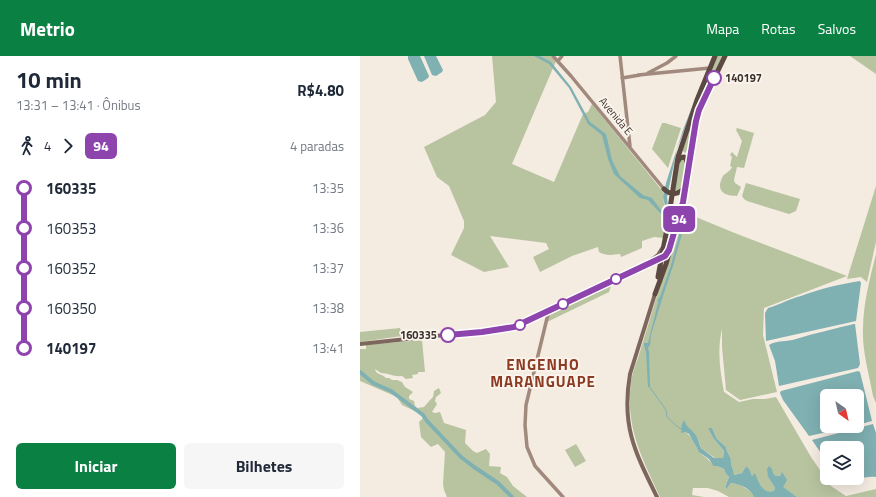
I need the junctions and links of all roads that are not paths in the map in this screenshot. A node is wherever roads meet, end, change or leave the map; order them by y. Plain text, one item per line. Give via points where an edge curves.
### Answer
1 (553, 56) edge
2 (561, 56) edge
3 (620, 56) edge
4 (676, 56) edge
5 (715, 56) edge
6 (724, 56) edge
7 (558, 61) junction
8 (710, 68) junction
9 (638, 75) junction
10 (622, 78) junction
11 (704, 83) junction
12 (690, 122) junction
13 (630, 147) junction
14 (691, 148) junction
15 (676, 164) junction
16 (688, 165) junction
17 (685, 186) junction
18 (668, 192) junction
19 (678, 221) junction
20 (666, 234) junction
21 (665, 243) junction
22 (669, 250) junction
23 (662, 258) junction
24 (656, 260) junction
25 (640, 267) junction
26 (660, 269) junction
27 (655, 294) junction
28 (549, 310) junction
29 (360, 344) edge
30 (563, 497) edge
31 (657, 497) edge

1 - 7 street, Avenida E
2 - 7 street
3 - 10 street
4 - 9 street via 655,70
5 - 8 highway
5 - 11 highway
6 - 14 highway via 699,110
7 - 13 street, Avenida E
8 - 9 street
8 - 11 highway
9 - 10 street
10 - 13 street
11 - 12 highway
12 - 14 highway via 683,151
12 - 15 highway
13 - 18 street, Avenida E
14 - 16 highway
15 - 16 highway via 684,157
15 - 18 highway via 674,181
16 - 17 highway
17 - 18 highway via 681,192
17 - 19 highway
18 - 20 highway via 670,208
19 - 20 highway via 680,207 677,204 672,208
19 - 22 highway
20 - 21 highway
21 - 23 highway
21 - 25 main road via 658,255
22 - 23 main road
22 - 27 highway
23 - 24 main road
23 - 26 highway
24 - 25 main road
24 - 26 highway
25 - 28 main road
26 - 27 highway
27 - 31 main road via 630,374 627,408 634,448
28 - 29 main road via 510,328
28 - 30 street via 525,413 525,425 527,447 535,466

